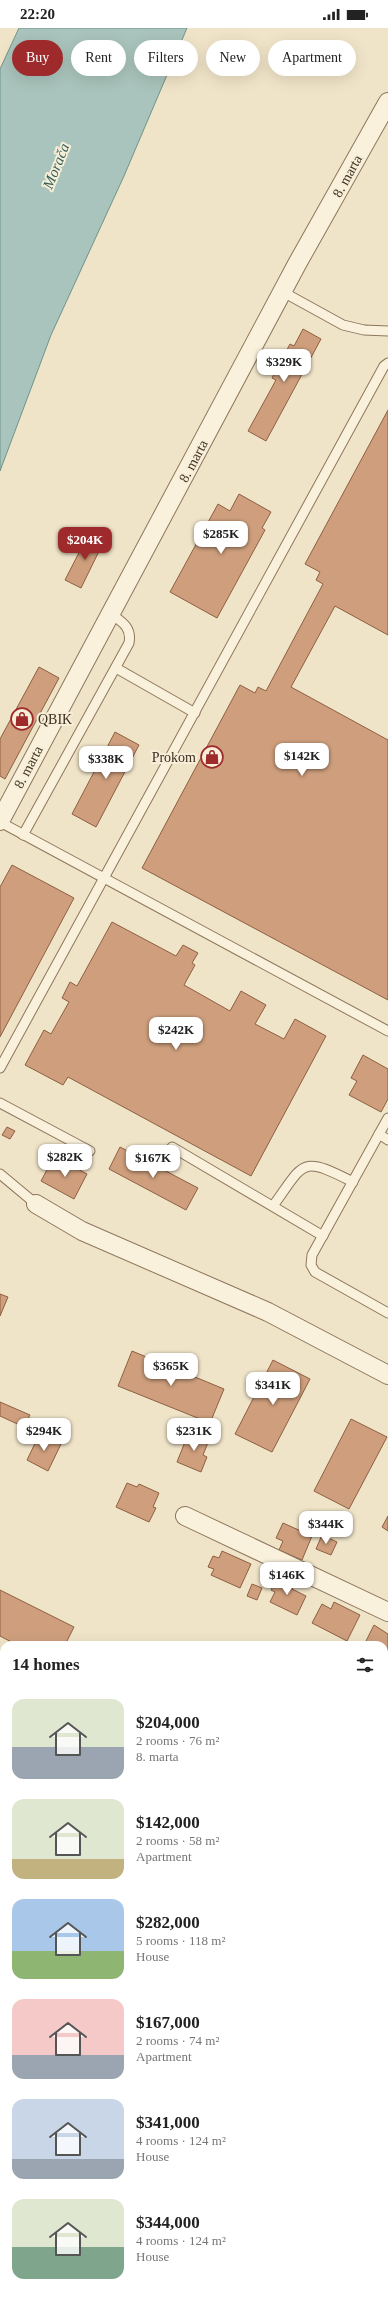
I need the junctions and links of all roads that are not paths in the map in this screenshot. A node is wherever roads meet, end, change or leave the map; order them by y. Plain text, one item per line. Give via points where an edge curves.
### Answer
1 (388, 102) edge
2 (283, 292) junction
3 (388, 331) edge
4 (388, 363) edge
5 (110, 613) junction
6 (116, 668) junction
7 (195, 713) junction
8 (0, 821) edge
9 (23, 835) junction
10 (104, 877) junction
11 (388, 1031) edge
12 (0, 1068) edge
13 (0, 1103) edge
14 (388, 1118) edge
15 (379, 1134) junction
16 (388, 1140) edge
17 (172, 1147) dead end
18 (90, 1151) dead end
19 (0, 1174) edge
20 (353, 1182) junction
21 (36, 1204) joint
22 (273, 1206) junction
23 (323, 1236) junction
24 (388, 1313) edge
25 (388, 1375) edge
26 (185, 1516) dead end
27 (388, 1612) edge

1 - 2 street, 8. marta
2 - 3 lane via 343,325 364,330
2 - 5 street, 8. marta
4 - 7 lane via 384,366
5 - 6 lane via 128,626 131,634
5 - 8 street, 8. marta
6 - 7 lane
6 - 9 lane
7 - 10 lane
8 - 9 lane
9 - 10 lane
10 - 11 lane
10 - 12 lane
13 - 18 lane
14 - 15 lane
15 - 16 lane
15 - 20 lane
17 - 22 lane
19 - 21 lane
20 - 22 lane via 323,1166 310,1164 299,1170
20 - 23 lane
21 - 25 street via 82,1231 268,1312
22 - 23 lane
23 - 24 lane via 312,1255 311,1265 315,1272
26 - 27 street

